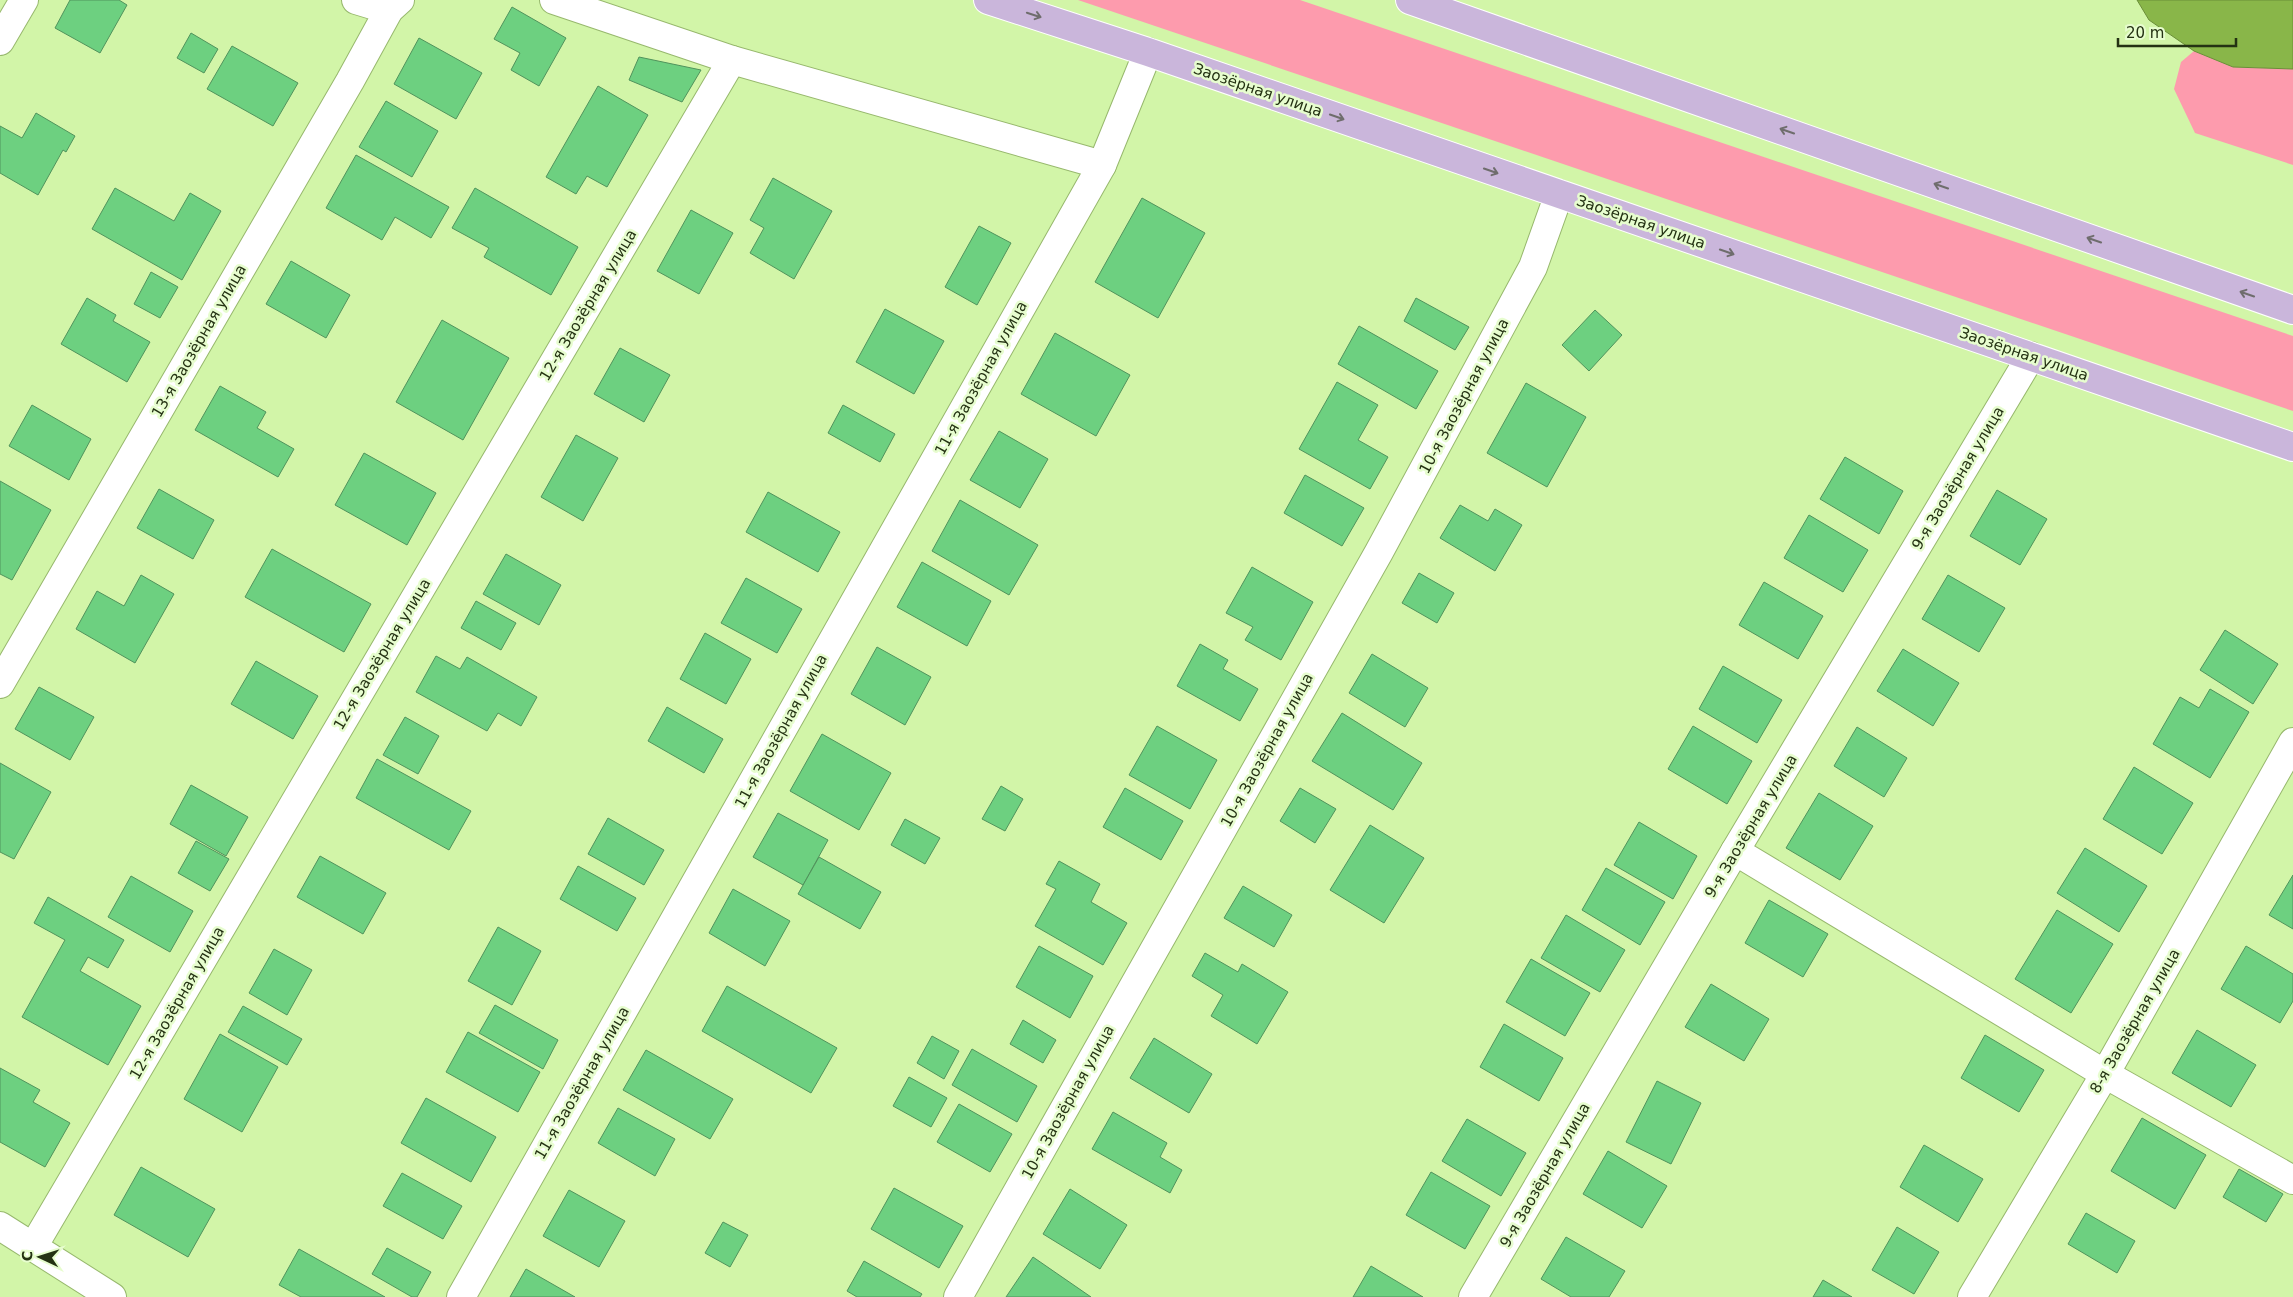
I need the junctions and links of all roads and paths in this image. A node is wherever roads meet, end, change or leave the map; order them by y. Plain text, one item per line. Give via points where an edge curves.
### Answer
1 (24, 0) edge
2 (356, 0) edge
3 (554, 0) edge
4 (988, 0) edge
5 (1410, 0) edge
6 (394, 5) edge
7 (0, 41) edge
8 (1148, 52) junction
9 (732, 60) junction
10 (1102, 165) junction
11 (1559, 194) junction
12 (2293, 310) edge
13 (2031, 356) junction
14 (2293, 447) edge
15 (0, 684) edge
16 (2293, 742) edge
17 (1735, 851) junction
18 (2105, 1074) junction
19 (2293, 1180) edge
20 (0, 1226) edge
21 (33, 1247) junction
22 (112, 1297) edge
23 (461, 1297) edge
24 (958, 1297) edge
25 (1474, 1297) edge
26 (1972, 1297) edge

1 - 7 street
2 - 6 street
3 - 9 street
4 -> 8 main road, Заозёрная улица
12 -> 5 main road
6 - 15 street, 13-я Заозёрная улица
8 - 10 street, 11-я Заозёрная улица
8 -> 11 main road, Заозёрная улица
9 - 10 street
9 - 21 street, 12-я Заозёрная улица
10 - 23 street, 11-я Заозёрная улица
11 -> 13 main road, Заозёрная улица
11 - 24 street, 10-я Заозёрная улица via 1534,267 1379,552
13 - 14 main road, Заозёрная улица
13 - 17 street, 9-я Заозёрная улица
16 - 18 street, 8-я Заозёрная улица
17 - 18 street
17 - 25 street, 9-я Заозёрная улица
18 - 19 street
18 - 26 street, 8-я Заозёрная улица
20 - 21 street
21 - 22 street

